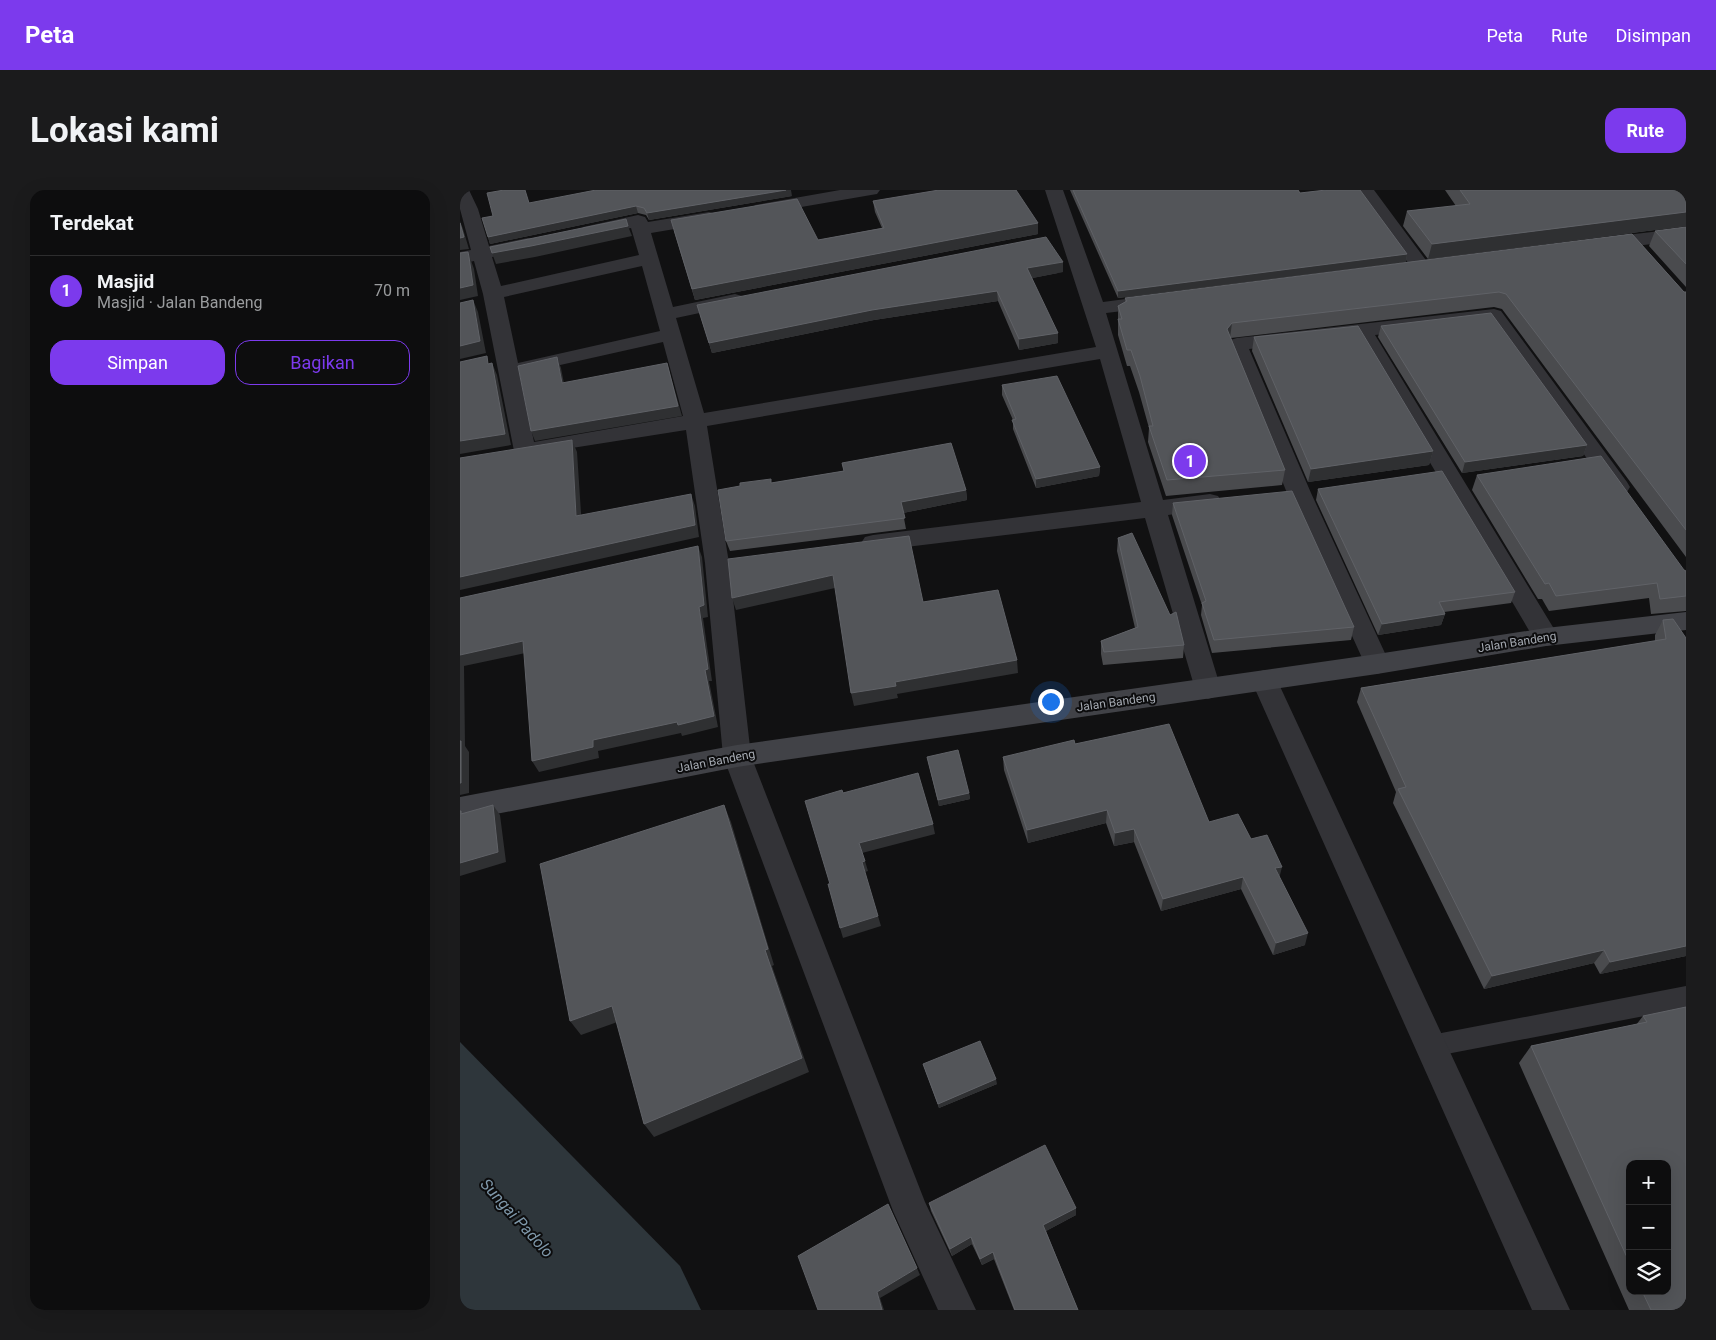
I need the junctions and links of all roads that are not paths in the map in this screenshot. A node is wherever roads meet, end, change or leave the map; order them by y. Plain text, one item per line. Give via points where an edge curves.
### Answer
1 (871, 190) edge
2 (1054, 190) edge
3 (1365, 190) edge
4 (461, 194) edge
5 (745, 212) edge
6 (726, 215) edge
7 (641, 229) junction
8 (1686, 234) edge
9 (570, 235) edge
10 (550, 239) edge
11 (1584, 246) edge
12 (482, 254) junction
13 (460, 258) edge
14 (650, 258) junction
15 (1440, 265) edge
16 (752, 297) edge
17 (1172, 299) edge
18 (487, 300) junction
19 (1095, 309) junction
20 (669, 324) junction
21 (1362, 330) junction
22 (1106, 352) junction
23 (500, 363) junction
24 (696, 423) junction
25 (1232, 500) edge
26 (1629, 501) edge
27 (1155, 507) junction
28 (853, 545) edge
29 (1678, 629) edge
30 (1546, 637) junction
31 (1377, 664) junction
32 (1264, 680) junction
33 (1208, 689) junction
34 (737, 756) junction
35 (460, 810) edge
36 (1686, 997) edge
37 (1431, 1046) junction
38 (957, 1310) edge
39 (1551, 1310) edge

1 - 5 street
2 - 19 street via 1060,237
3 - 15 street via 1412,269
4 - 12 street
6 - 7 street
7 - 9 street via 638,221
7 - 14 street
8 - 11 street via 1638,247
10 - 12 street
12 - 13 street
12 - 18 street
14 - 18 street
14 - 20 street
16 - 20 street
17 - 19 street
18 - 23 street
19 - 22 street
20 - 23 street
20 - 24 street
21 - 26 street via 1494,315 1591,464
21 - 30 street
21 - 31 street via 1237,344
22 - 24 street
22 - 27 street
23 - 24 street via 515,452
24 - 34 street via 715,554
25 - 27 street
27 - 28 street
27 - 33 street
29 - 30 street, Jalan Bandeng
30 - 31 street, Jalan Bandeng
31 - 32 street, Jalan Bandeng
32 - 33 street, Jalan Bandeng
32 - 37 street
33 - 34 street, Jalan Bandeng
34 - 35 street, Jalan Bandeng
34 - 38 street via 911,1211
36 - 37 lane
37 - 39 street

